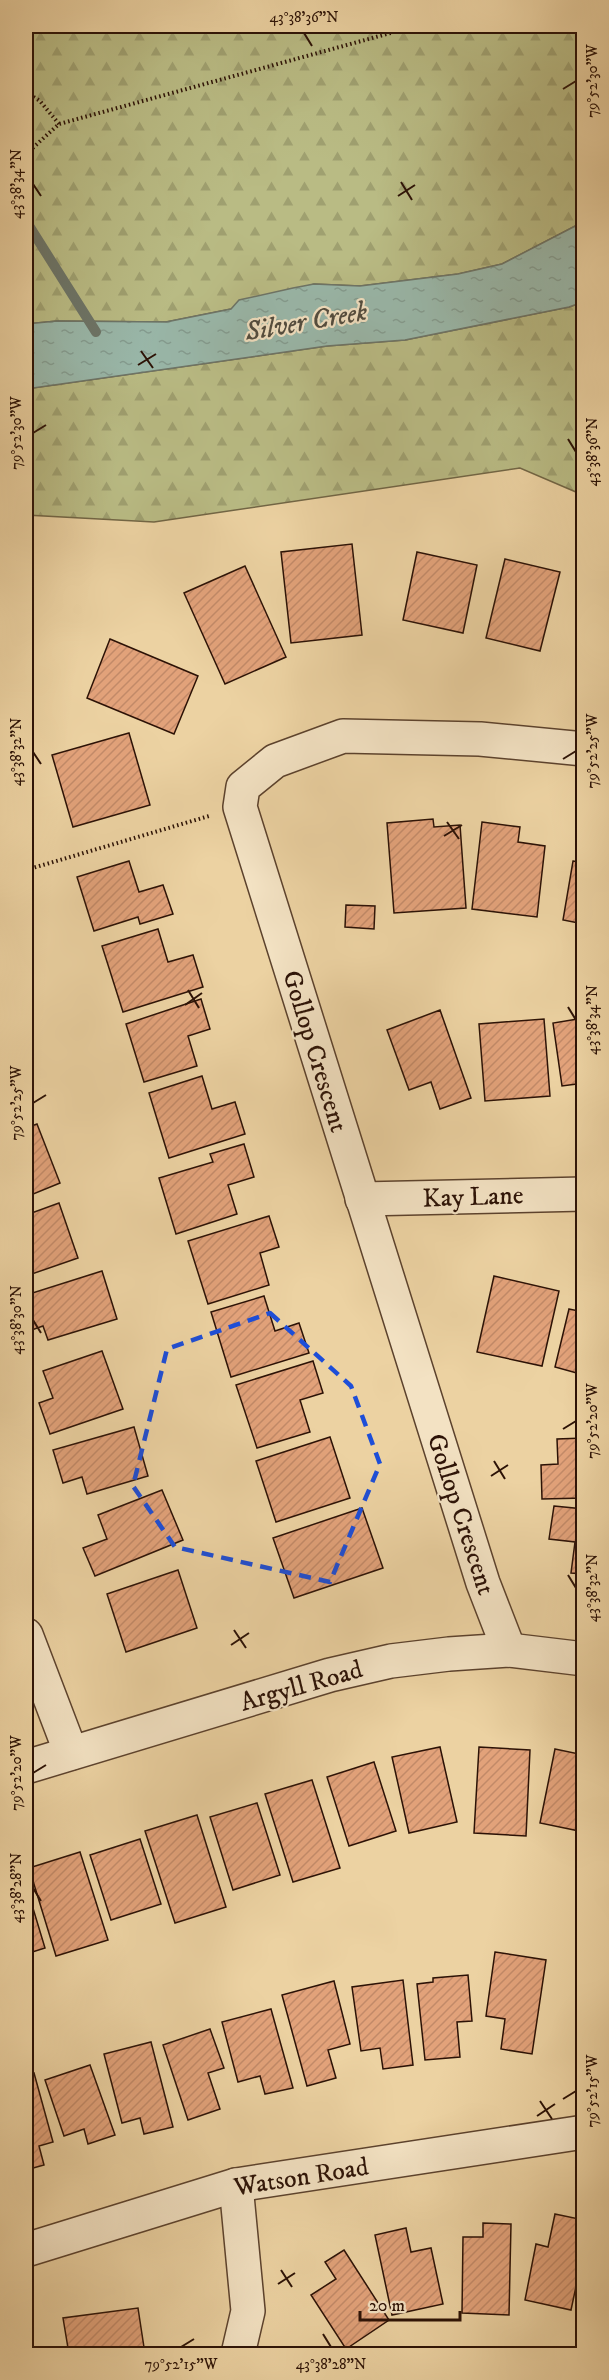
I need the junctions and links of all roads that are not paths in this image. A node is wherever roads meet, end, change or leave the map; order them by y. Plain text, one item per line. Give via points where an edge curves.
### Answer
1 (584, 749) edge
2 (584, 1194) edge
3 (362, 1199) junction
4 (26, 1635) edge
5 (509, 1650) junction
6 (584, 1659) edge
7 (71, 1753) junction
8 (26, 1767) edge
9 (584, 2132) edge
10 (236, 2185) junction
11 (26, 2250) edge
12 (238, 2355) edge

1 - 3 street, Gollop Crescent via 480,738 343,736 275,761 243,787 240,807
2 - 3 street, Kay Lane
3 - 5 street, Gollop Crescent via 483,1583
4 - 7 street
5 - 6 street, Argyll Road
5 - 7 street, Argyll Road via 391,1661 330,1675
7 - 8 street, Argyll Road
9 - 10 street, Watson Road
10 - 11 street, Watson Road
10 - 12 street via 248,2311

